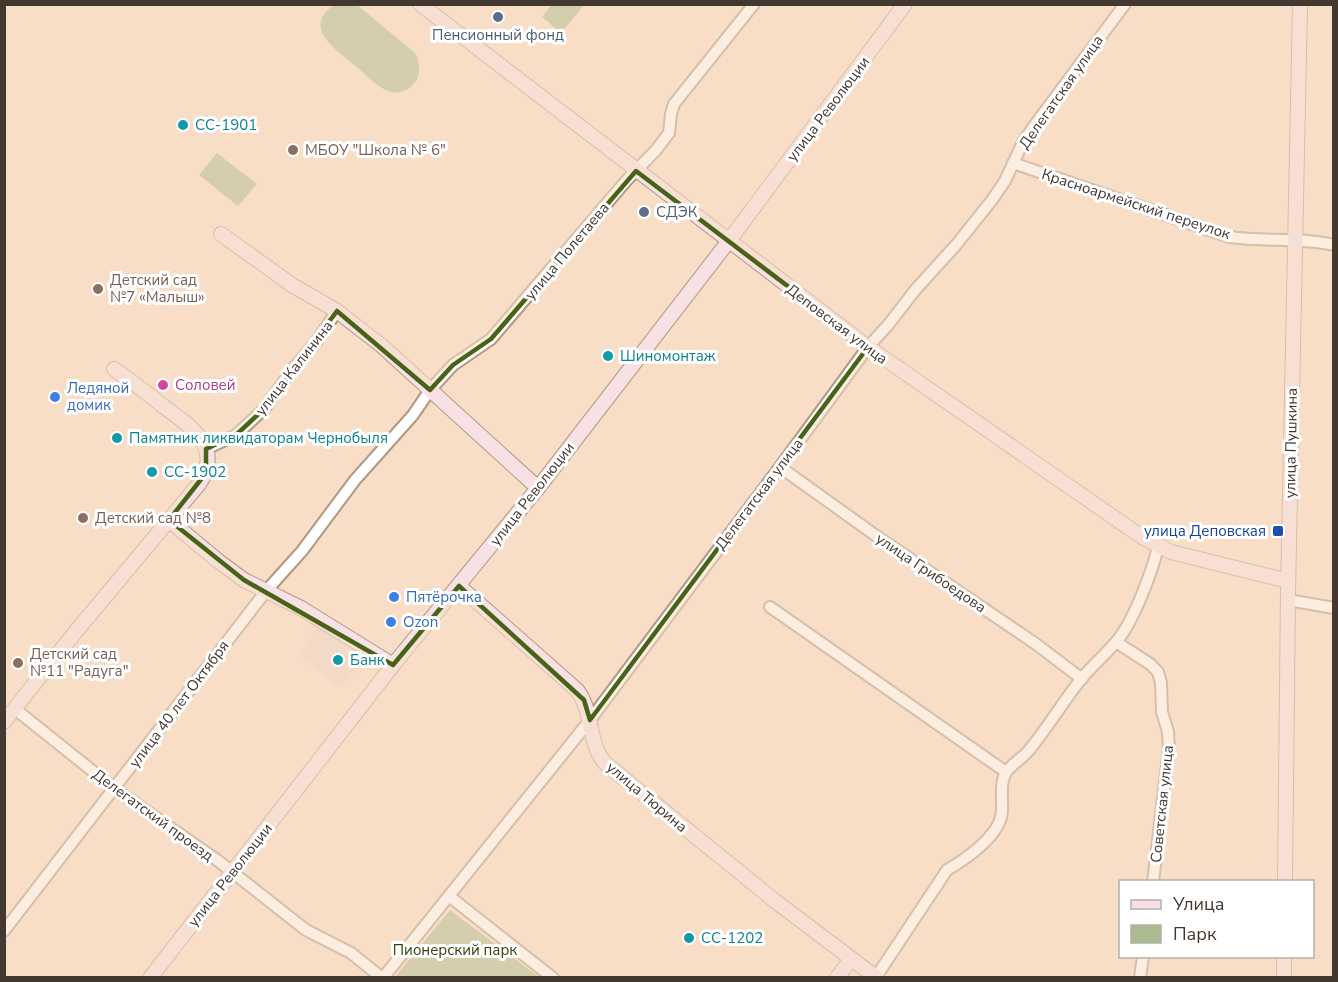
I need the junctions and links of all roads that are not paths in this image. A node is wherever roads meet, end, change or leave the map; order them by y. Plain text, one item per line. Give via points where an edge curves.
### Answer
1 (420, 4) edge
2 (754, 4) edge
3 (905, 4) edge
4 (1125, 4) edge
5 (1300, 4) edge
6 (1013, 163) junction
7 (636, 171) junction
8 (221, 234) dead end
9 (1295, 240) junction
10 (728, 242) junction
11 (1334, 245) edge
12 (337, 311) junction
13 (868, 347) junction
14 (114, 369) dead end
15 (430, 390) junction
16 (206, 449) junction
17 (780, 467) junction
18 (355, 480) joint
19 (538, 488) junction
20 (169, 520) junction
21 (1158, 547) junction
22 (1288, 581) junction
23 (459, 586) junction
24 (266, 591) junction
25 (1288, 600) junction
26 (770, 607) dead end
27 (1334, 608) edge
28 (1116, 642) junction
29 (393, 665) junction
30 (1082, 679) junction
31 (15, 709) junction
32 (590, 720) junction
33 (4, 722) edge
34 (1006, 772) junction
35 (115, 789) junction
36 (232, 872) junction
37 (1153, 880) edge
38 (1285, 880) edge
39 (449, 896) junction
40 (4, 931) edge
41 (1143, 958) edge
42 (1284, 958) edge
43 (851, 959) junction
44 (876, 977) edge
45 (150, 978) edge
46 (382, 978) edge
47 (553, 978) edge
48 (837, 978) edge
49 (1140, 978) edge
50 (1284, 978) edge

1 - 7 street, Деповская улица
2 - 7 street, улица Полетаева via 674,104 669,133
3 - 10 street, улица Революции
4 - 6 street, Делегатская улица via 1034,126
5 - 9 street, улица Пушкина
6 - 9 street, Красноармейский переулок via 1230,237
6 - 13 street, Делегатская улица via 985,209
7 - 10 street, Деповская улица
7 - 15 street, улица Полетаева via 491,339 453,365
8 - 12 street via 292,285
9 - 11 street, Красноармейский переулок
9 - 22 street, улица Пушкина
10 - 13 street, Деповская улица
10 - 19 street, улица Революции
12 - 15 street
12 - 16 street, улица Калинина via 264,410 236,435
13 - 17 street, Делегатская улица
13 - 21 street, Деповская улица
14 - 16 street via 192,428
15 - 18 street, улица Полетаева
15 - 19 street
16 - 20 street via 206,473
17 - 30 street, улица Грибоедова
17 - 32 street, Делегатская улица
18 - 24 street, улица 40 лет Октября via 302,551
19 - 23 street, улица Революции
20 - 24 street via 231,571
20 - 31 street
21 - 22 street, Деповская улица
21 - 28 street via 1126,628
22 - 25 street, улица Пушкина
23 - 29 street, улица Революции
23 - 32 street, улица Тюрина via 572,685 584,700
24 - 29 street
24 - 35 street, улица 40 лет Октября
25 - 27 street
25 - 38 street, улица Пушкина
26 - 34 street
28 - 30 street
28 - 37 street, Советская улица via 1154,668 1161,683 1169,748
29 - 36 street, улица Революции
30 - 34 street via 1030,748
31 - 33 street
31 - 35 street, Делегатский проезд
32 - 39 street, Делегатская улица
32 - 43 street, улица Тюрина via 595,748 605,763
34 - 44 street, улица Тюрина via 1000,822 976,849 947,870
35 - 36 street, Делегатский проезд
35 - 40 street, улица 40 лет Октября
36 - 45 street, улица Революции
36 - 46 street, Делегатский проезд via 306,930 351,953
39 - 46 street, Делегатская улица
39 - 47 street
41 - 49 street
42 - 50 street
43 - 44 street, улица Тюрина
43 - 48 street

